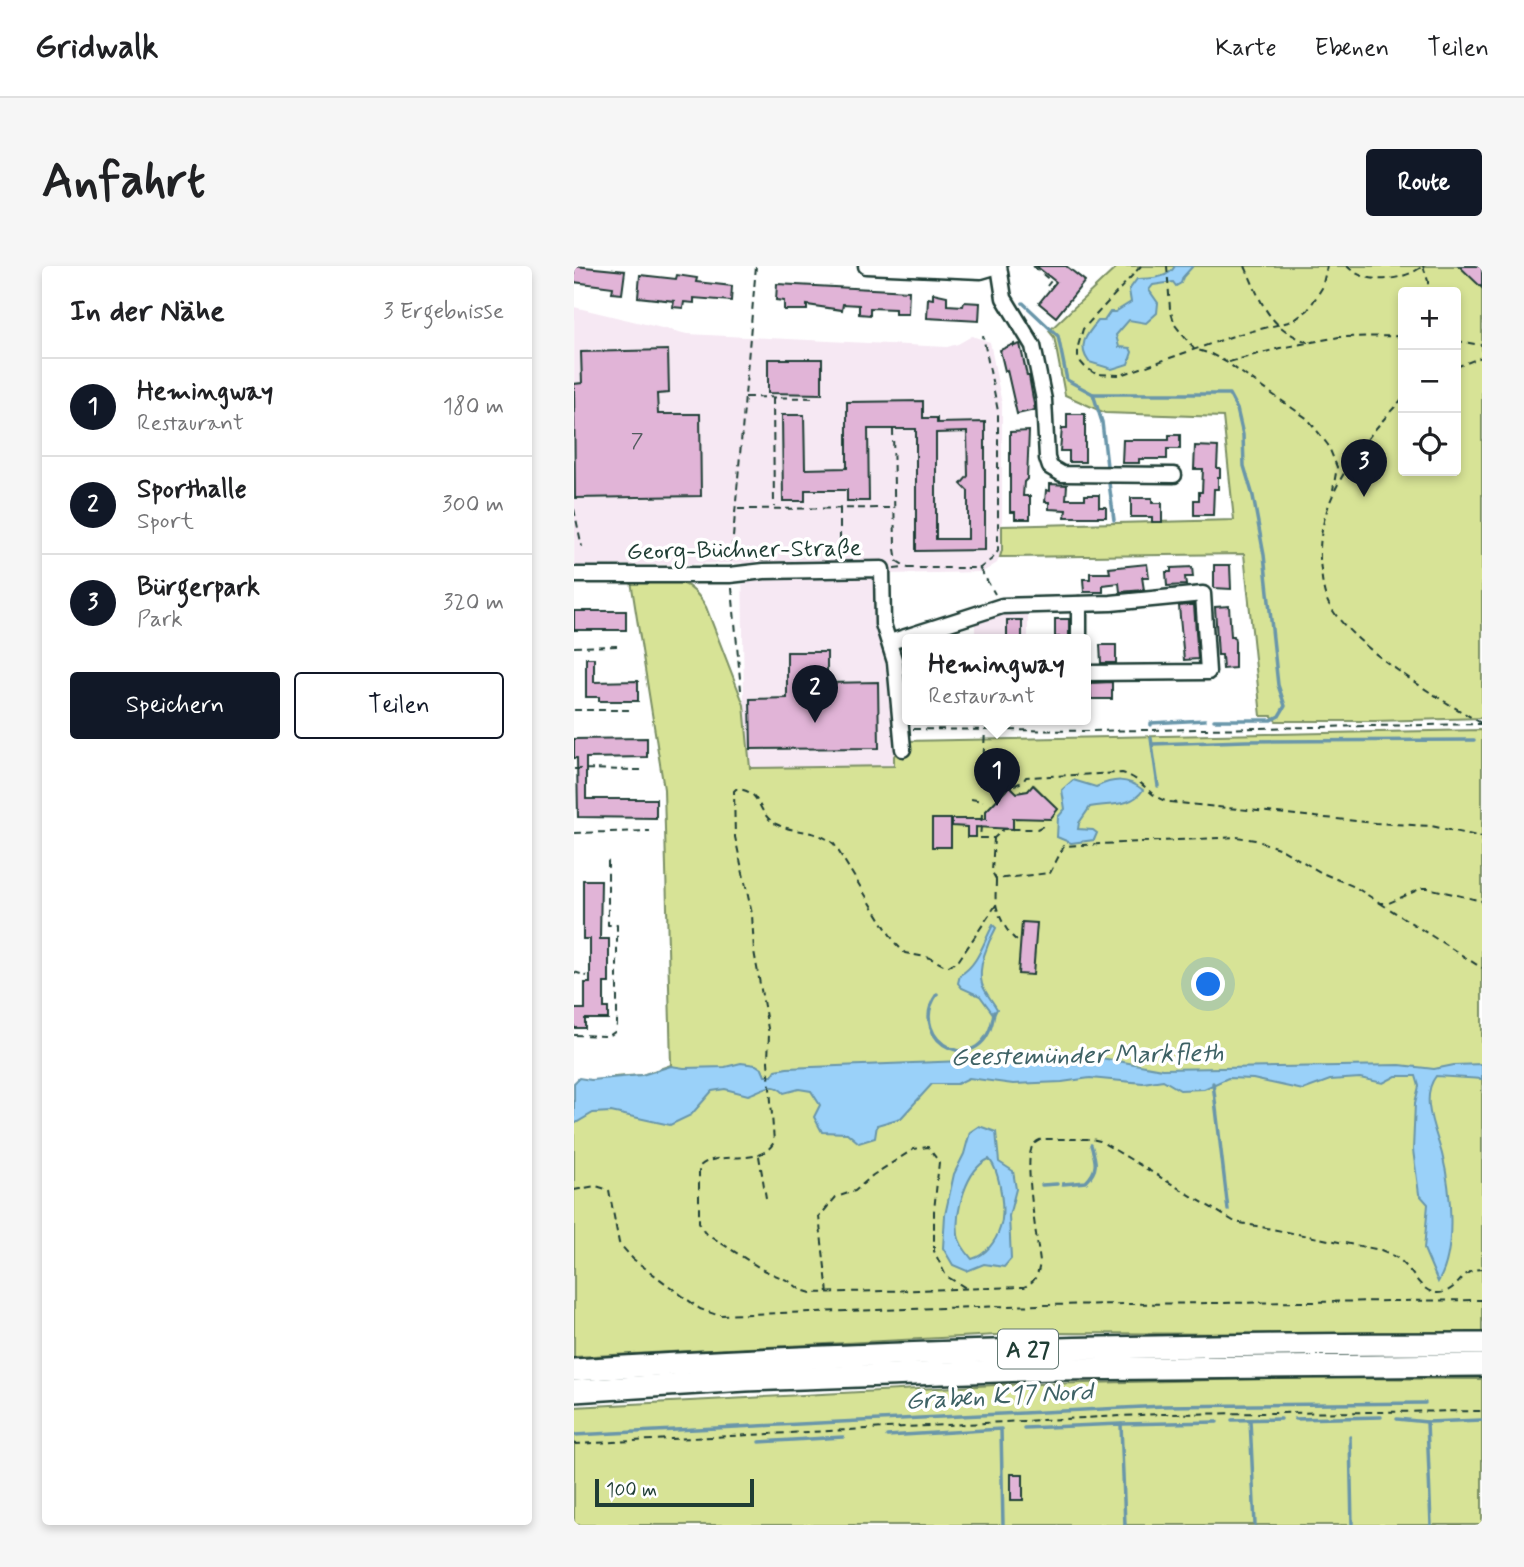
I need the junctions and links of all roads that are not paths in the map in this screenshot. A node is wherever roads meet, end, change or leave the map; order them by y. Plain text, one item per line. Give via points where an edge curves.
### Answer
1 (866, 266) edge
2 (998, 266) edge
3 (1174, 475) dead end
4 (574, 575) edge
5 (1079, 604) junction
6 (915, 634) edge
7 (1079, 634) edge
8 (902, 638) edge
9 (890, 642) junction
10 (1091, 673) edge
11 (903, 749) dead end
12 (1482, 1344) edge
13 (1482, 1365) edge
14 (574, 1370) edge
15 (574, 1391) edge

1 - 2 street via 957,271
2 - 3 street via 1004,298 1033,346 1050,467 1062,474
4 - 9 street, Georg-Büchner-Straße via 882,569 883,624
5 - 6 street via 1002,606
5 - 7 street
5 - 10 street via 1203,594 1209,672
8 - 9 street
9 - 11 street, Georg-Büchner-Straße
12 - 14 highway, A 27 via 981,1350
13 - 15 highway, A 27 via 1051,1369

